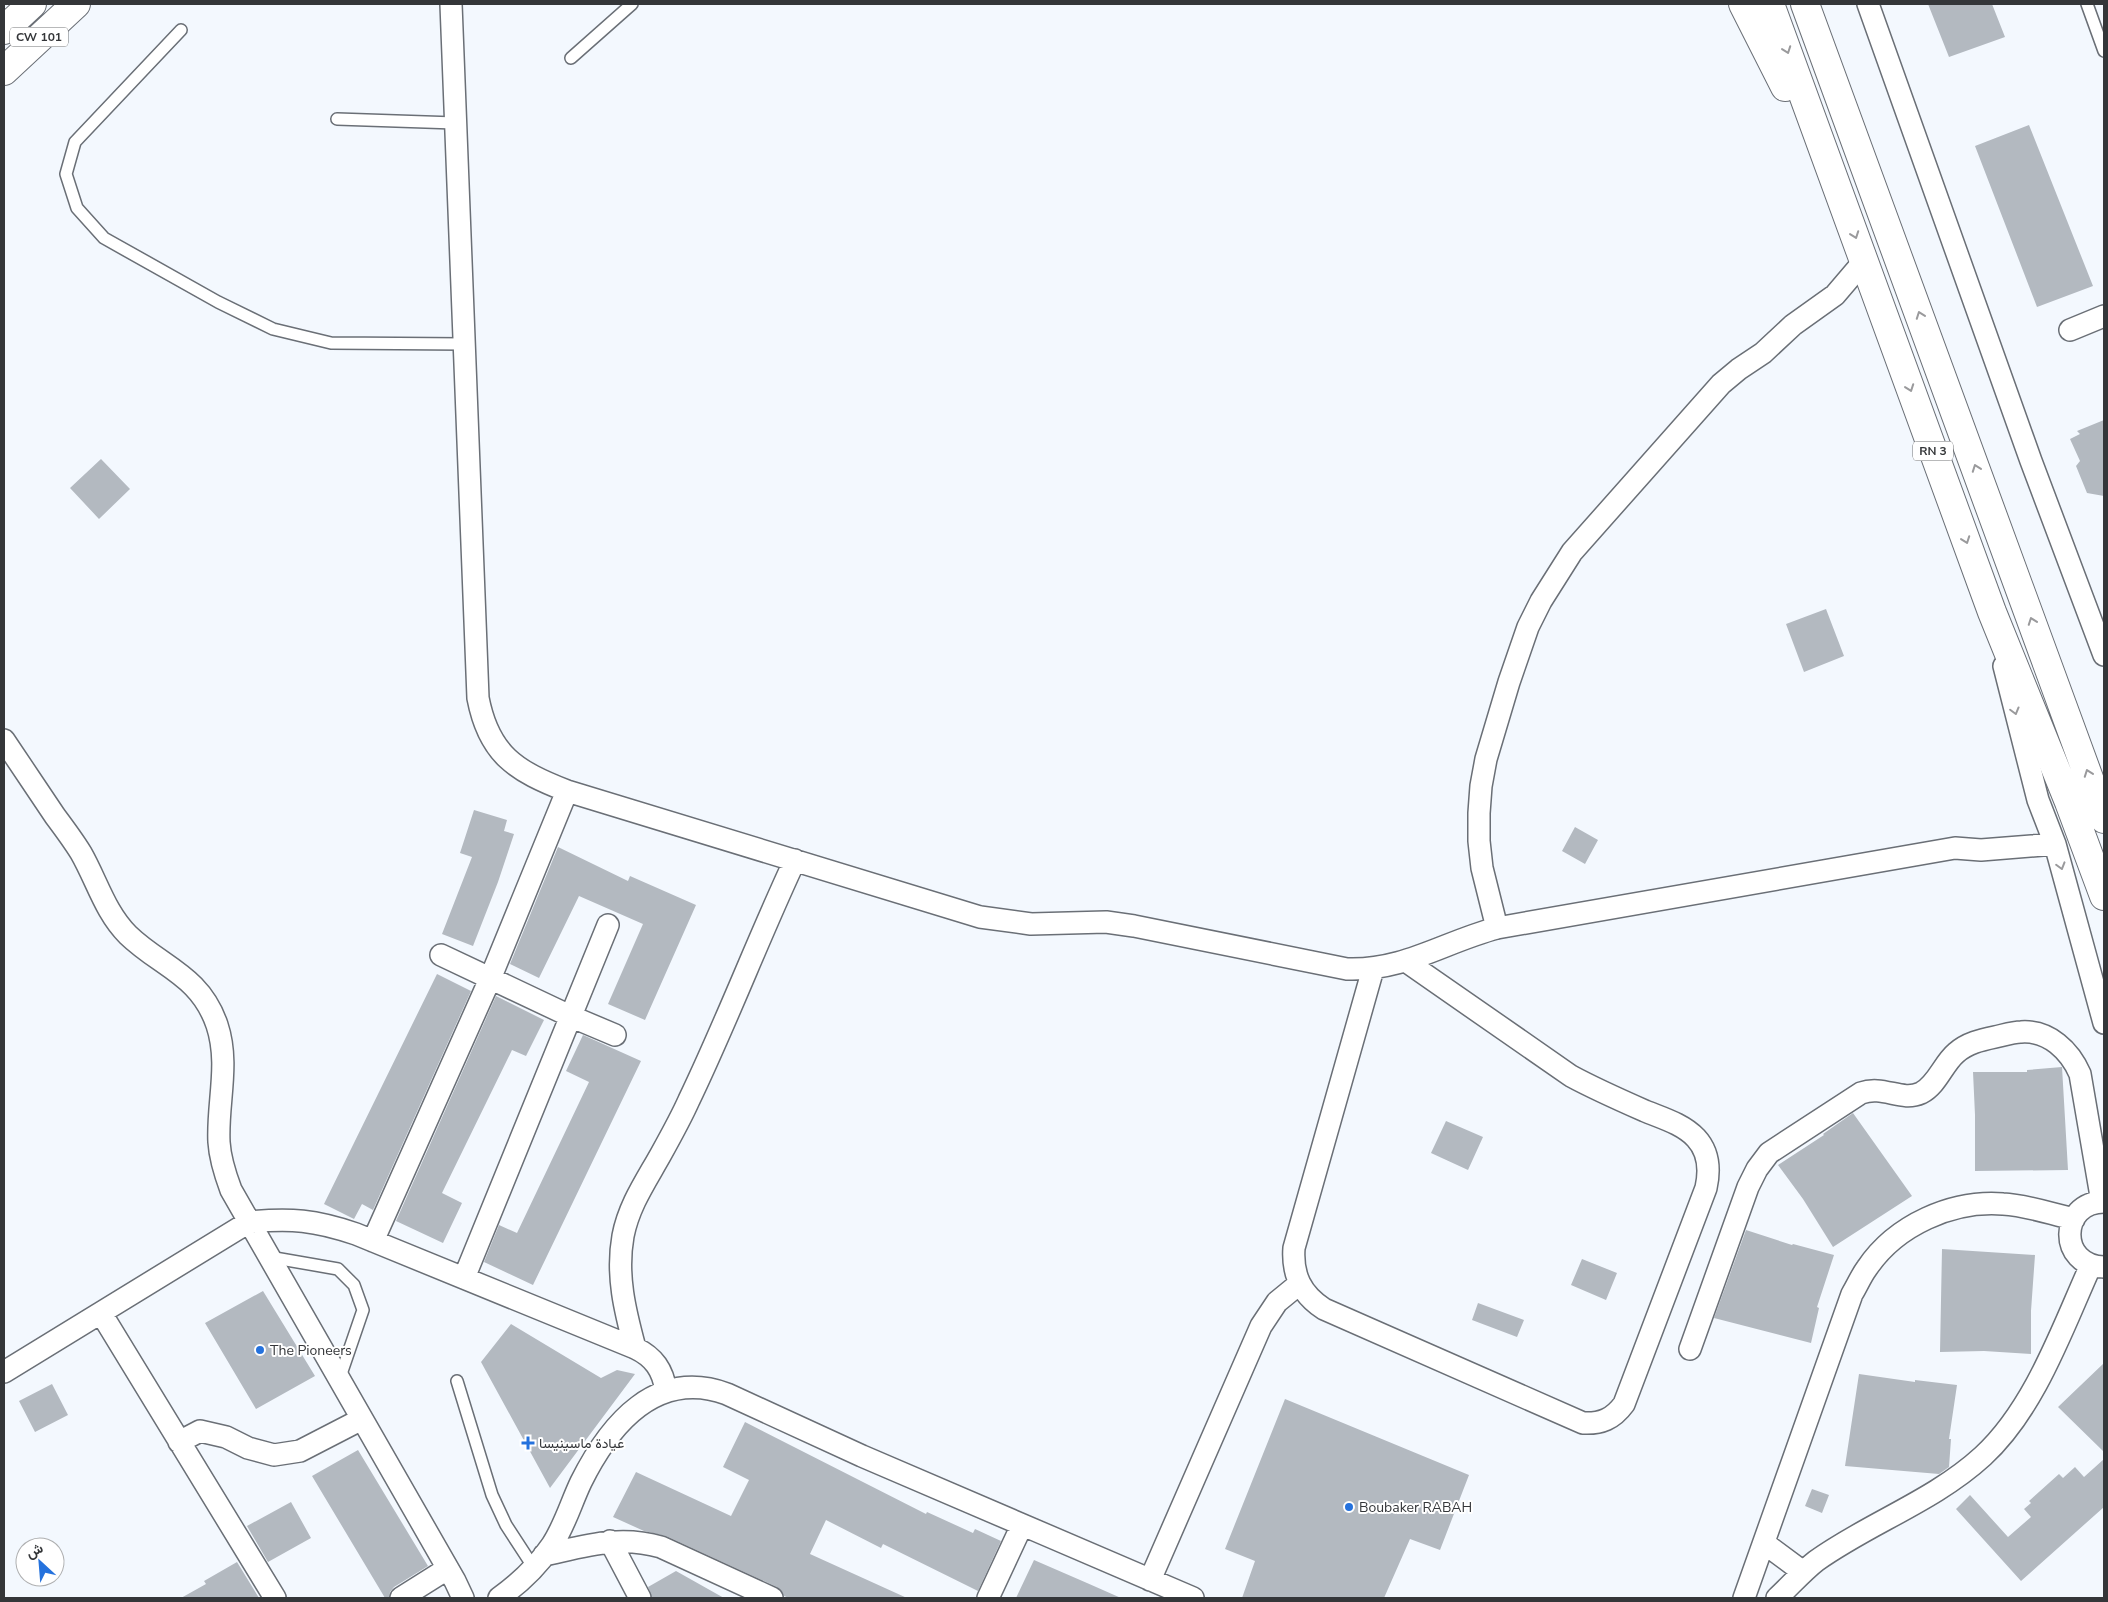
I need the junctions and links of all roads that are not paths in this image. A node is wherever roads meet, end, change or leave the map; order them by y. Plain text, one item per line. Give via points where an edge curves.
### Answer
1 (32, 4) edge
2 (76, 4) edge
3 (451, 4) edge
4 (632, 4) edge
5 (1743, 4) edge
6 (1770, 4) edge
7 (1805, 4) edge
8 (1817, 4) edge
9 (1868, 4) edge
10 (2087, 4) edge
11 (2099, 21) edge
12 (4, 30) edge
13 (181, 30) dead end
14 (2104, 51) edge
15 (1824, 53) junction
16 (571, 58) dead end
17 (4, 71) edge
18 (337, 119) dead end
19 (455, 123) junction
20 (1843, 203) junction
21 (1864, 261) junction
22 (2104, 316) edge
23 (2070, 330) dead end
24 (464, 344) junction
25 (1992, 612) junction
26 (2104, 655) edge
27 (4, 740) edge
28 (568, 790) junction
29 (2104, 819) edge
30 (2055, 844) junction
31 (795, 860) junction
32 (2104, 896) edge
33 (608, 925) dead end
34 (1497, 928) junction
35 (441, 956) dead end
36 (1407, 962) junction
37 (1373, 969) junction
38 (490, 979) junction
39 (570, 1016) junction
40 (2104, 1023) edge
41 (616, 1035) dead end
42 (2104, 1199) edge
43 (2074, 1219) junction
44 (249, 1222) junction
45 (372, 1241) junction
46 (269, 1257) junction
47 (2098, 1266) edge
48 (464, 1278) junction
49 (1299, 1284) junction
50 (101, 1313) junction
51 (635, 1348) junction
52 (1690, 1349) dead end
53 (4, 1372) edge
54 (339, 1380) junction
55 (457, 1381) dead end
56 (666, 1390) junction
57 (362, 1419) junction
58 (179, 1442) junction
59 (1022, 1525) junction
60 (610, 1541) junction
61 (1764, 1543) junction
62 (539, 1562) junction
63 (447, 1569) junction
64 (1803, 1572) junction
65 (1150, 1580) junction
66 (275, 1598) edge
67 (401, 1598) edge
68 (462, 1598) edge
69 (499, 1598) edge
70 (640, 1598) edge
71 (772, 1598) edge
72 (988, 1598) edge
73 (1193, 1598) edge
74 (1744, 1598) edge
75 (1777, 1598) edge

1 - 12 highway, CW 101
2 - 17 highway, CW 101
3 - 19 street
4 - 16 lane
5 - 20 highway
6 -> 20 highway, RN 3
7 - 15 highway, RN 3
8 - 15 highway
9 - 26 street via 2030,461
10 - 11 lane
11 - 14 lane
13 - 24 lane via 75,142 66,174 76,208 104,238 273,329 331,343
29 -> 15 highway, RN 3
18 - 19 lane
19 - 24 street
20 -> 21 highway, RN 3
21 -> 25 highway, RN 3
21 - 34 street via 1835,295 1738,369 1710,396 1572,552 1541,601 1517,654 1481,786 1479,841 1482,868
22 - 23 street
24 - 28 street via 481,714 496,745 519,769
25 -> 30 street via 2038,800
25 - 32 highway, RN 3
27 - 44 street via 81,853 119,926 187,979 209,1008 219,1033 223,1059 221,1158 231,1190
28 - 31 street
28 - 38 street
30 - 34 street via 1981,850 1955,848
30 -> 40 street
31 - 37 street via 988,918 1031,924 1106,922 1347,969
31 - 51 street via 689,1101 634,1200 628,1218 620,1273
33 - 39 street
34 - 36 street
35 - 38 street
36 - 37 street
36 - 49 street via 1571,1076 1689,1132 1703,1147 1707,1157 1709,1178 1706,1188 1624,1404 1614,1416 1599,1423 1583,1423 1324,1309 1305,1294
37 - 49 street via 1294,1248 1294,1272
38 - 39 street
38 - 45 street
39 - 41 street
39 - 48 street
42 - 43 street via 2089,1205
42 - 52 street via 2080,1074 2067,1052 2047,1037 2022,1032 1970,1043 1956,1053 1924,1091 1912,1096 1876,1089 1861,1093 1762,1160 1748,1187
43 - 47 street via 2070,1242 2078,1256
43 - 61 street via 2003,1204 1972,1204 1941,1212 1913,1225 1888,1244 1867,1267 1852,1294
44 - 45 street via 303,1221 338,1228
44 - 46 street
44 - 50 street
45 - 48 street
46 - 54 street
46 - 54 lane via 338,1269 354,1285 363,1310
47 - 64 street via 2029,1398 2008,1429 1983,1456 1952,1480 1826,1554
48 - 51 street
49 - 65 street via 1277,1302 1261,1326
50 - 53 street
50 - 58 street
51 - 56 street via 650,1357 660,1369
54 - 57 street
55 - 62 lane via 492,1495 506,1525
56 - 59 street via 697,1386 712,1388
56 - 62 street via 636,1409 602,1446 580,1484 560,1531
57 - 58 street via 300,1451 274,1455 200,1431
57 - 63 street
58 - 66 street
59 - 65 street
59 - 72 street
60 - 62 street
60 - 70 street
60 - 71 street via 645,1542 661,1547
61 - 64 street
61 - 74 street
62 - 69 street
63 - 67 street
63 - 68 street
64 - 75 street
65 - 73 street

